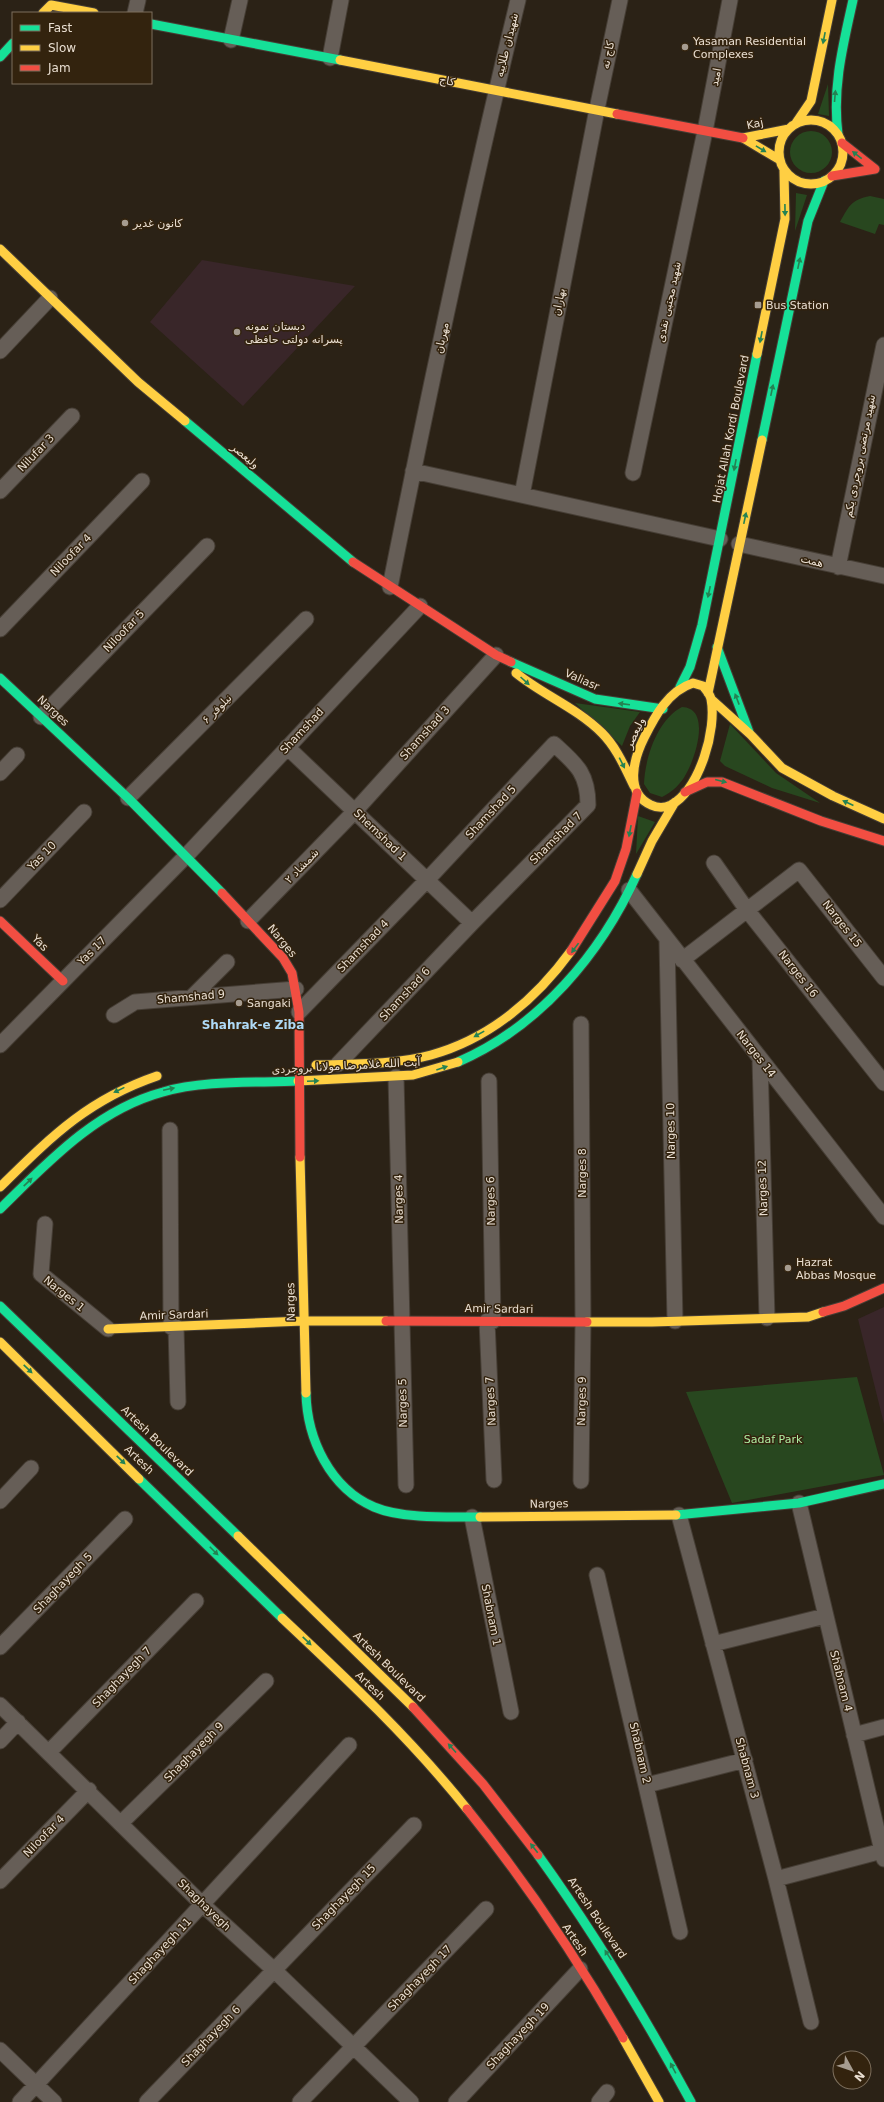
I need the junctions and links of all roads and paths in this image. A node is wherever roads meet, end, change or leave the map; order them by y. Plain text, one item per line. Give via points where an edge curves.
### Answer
1 (138, 0) edge
2 (240, 0) edge
3 (341, 0) edge
4 (518, 0) edge
5 (620, 0) edge
6 (730, 0) edge
7 (832, 0) edge
8 (854, 0) edge
9 (48, 6) edge
10 (87, 12) edge
11 (135, 12) edge
12 (152, 24) edge
13 (231, 40) junction
14 (12, 45) edge
15 (0, 57) edge
16 (330, 58) junction
17 (496, 90) junction
18 (597, 109) junction
19 (792, 126) junction
20 (705, 131) junction
21 (743, 138) junction
22 (840, 139) junction
23 (780, 160) junction
24 (880, 170) edge
25 (784, 171) junction
26 (828, 179) junction
27 (0, 249) edge
28 (50, 298) junction
29 (884, 345) edge
30 (0, 351) edge
31 (880, 381) edge
32 (72, 416) dead end
33 (413, 471) junction
34 (633, 473) dead end
35 (142, 481) dead end
36 (0, 491) edge
37 (522, 495) junction
38 (720, 539) junction
39 (740, 544) junction
40 (207, 546) dead end
41 (838, 567) junction
42 (884, 576) edge
43 (390, 587) junction
44 (420, 606) junction
45 (306, 619) dead end
46 (0, 629) edge
47 (717, 647) junction
48 (496, 655) junction
49 (0, 678) edge
50 (680, 687) junction
51 (710, 696) junction
52 (663, 708) junction
53 (41, 717) junction
54 (750, 735) junction
55 (554, 744) joint
56 (287, 747) junction
57 (18, 755) dead end
58 (0, 773) edge
59 (636, 789) junction
60 (685, 792) junction
61 (128, 798) junction
62 (676, 802) junction
63 (355, 811) junction
64 (84, 812) dead end
65 (884, 819) edge
66 (884, 842) edge
67 (185, 858) junction
68 (714, 864) dead end
69 (427, 880) junction
70 (615, 882) junction
71 (629, 890) junction
72 (0, 900) edge
73 (747, 910) junction
74 (0, 921) edge
75 (248, 921) junction
76 (472, 923) junction
77 (667, 941) junction
78 (682, 960) junction
79 (227, 962) dead end
80 (884, 978) edge
81 (62, 982) junction
82 (296, 989) junction
83 (192, 997) junction
84 (299, 1012) junction
85 (114, 1015) dead end
86 (581, 1024) dead end
87 (0, 1045) edge
88 (760, 1059) junction
89 (338, 1064) junction
90 (294, 1066) junction
91 (167, 1074) dead end
92 (396, 1077) junction
93 (298, 1081) junction
94 (489, 1081) dead end
95 (884, 1083) edge
96 (170, 1130) dead end
97 (0, 1187) edge
98 (0, 1209) edge
99 (884, 1217) edge
100 (45, 1224) dead end
101 (884, 1288) edge
102 (0, 1306) edge
103 (767, 1318) junction
104 (401, 1320) junction
105 (303, 1321) junction
106 (490, 1321) junction
107 (583, 1322) junction
108 (675, 1322) junction
109 (174, 1327) junction
110 (108, 1330) joint
111 (0, 1342) edge
112 (178, 1402) dead end
113 (31, 1468) dead end
114 (494, 1480) dead end
115 (581, 1481) dead end
116 (884, 1484) edge
117 (406, 1485) dead end
118 (0, 1501) edge
119 (799, 1503) junction
120 (679, 1515) junction
121 (472, 1517) junction
122 (125, 1519) dead end
123 (597, 1574) dead end
124 (196, 1601) dead end
125 (825, 1616) junction
126 (714, 1644) junction
127 (0, 1647) edge
128 (266, 1681) dead end
129 (0, 1705) edge
130 (511, 1712) dead end
131 (18, 1722) junction
132 (884, 1727) edge
133 (854, 1735) junction
134 (0, 1741) edge
135 (349, 1745) dead end
136 (49, 1752) junction
137 (745, 1760) junction
138 (647, 1785) junction
139 (89, 1790) junction
140 (122, 1822) junction
141 (414, 1825) dead end
142 (883, 1855) edge
143 (776, 1879) junction
144 (0, 1881) edge
145 (203, 1905) junction
146 (486, 1909) dead end
147 (680, 1932) dead end
148 (580, 1969) junction
149 (274, 1970) junction
150 (811, 2022) dead end
151 (354, 2047) junction
152 (0, 2050) edge
153 (36, 2085) junction
154 (20, 2102) edge
155 (54, 2102) edge
156 (147, 2102) edge
157 (300, 2102) edge
158 (411, 2102) edge
159 (456, 2102) edge
160 (659, 2102) edge
161 (691, 2102) edge

1 - 11 street
2 - 13 street
3 - 16 street
4 - 17 street, شهیدان طلاییه
5 - 18 street, کاج نه
6 - 20 street, امید
7 -> 19 main road via 810,102
22 -> 8 main road via 834,116 834,96
9 - 10 main road
12 - 13 main road, کاج
13 - 16 main road, کاج
14 - 15 main road
16 - 17 main road, کاج
17 - 18 main road, کاج
17 - 33 street, مهربان
18 - 20 main road, کاج
18 - 37 street, بهاران
19 - 21 main road, Kaj
19 - 22 main road via 814,120 824,122
19 - 23 main road via 779,145
20 - 21 main road, کاج
20 - 34 street, شهید مجتبی نقدی
21 -> 23 main road, Kaj
24 -> 22 main road
22 - 26 main road via 842,161
23 - 25 main road
24 - 26 main road
25 - 26 main road via 798,182 811,184
25 -> 38 main road, Hojat Allah Kordi Boulevard via 785,219
39 -> 26 main road via 808,221
27 - 28 main road, ولیعصر
28 - 30 street
28 - 43 main road, ولیعصر via 144,387 348,558
29 - 31 street, شهید مرتضی بروجردی یکم
31 - 41 street, شهید مرتضی بروجردی یکم
32 - 36 street, Nilufar 3
33 - 37 street
33 - 43 street, مهربان
35 - 46 street, Niloofar 4
37 - 38 street
38 -> 50 main road, Hojat Allah Kordi Boulevard via 696,650
39 - 41 street, همت
39 - 47 main road
40 - 53 street, Niloofar 5
41 - 42 street, همت
43 - 44 main road, ولیعصر
44 - 48 main road, ولیعصر
44 - 56 street, Shamshad
45 - 61 street, نیلوفر ۶
47 - 51 main road
54 -> 47 main road
52 -> 48 main road, Valiasr via 595,699
48 -> 59 main road via 530,686 579,714 603,734 616,751
48 - 63 street, Shamshad 3
49 - 53 main road, Narges
50 - 51 main road via 698,684 703,686
50 - 52 main road, ولیعصر
51 - 54 main road
51 - 60 main road via 710,733 705,758
52 - 59 main road, ولیعصر via 638,751
53 - 61 main road, Narges
65 -> 54 main road via 833,796 782,768
55 - 69 street, Shamshad 5
55 - 76 street, Shamshad 7 via 581,771 588,793 588,805
56 - 63 street, Shemshad 1
56 - 67 street, Shamshad
57 - 58 street
59 - 62 main road via 644,802 657,807 665,807
59 -> 70 main road, آیت الله غلامرضا مولانا بروجردی via 627,845
60 - 62 main road
60 -> 66 main road via 701,783 715,780
61 - 67 main road, Narges
62 - 71 main road, آیت الله غلامرضا مولانا بروجردی via 650,846
63 - 69 street, Shemshad 1
63 - 75 street, شمشاد ۲
64 - 72 street, Yas 10
67 - 75 main road, Narges
67 - 81 street, Yas 17
68 - 73 street, Narges 16
69 - 76 street, Shemshad 1
69 - 84 street, Shamshad 4
70 - 71 main road
70 -> 89 main road, آیت الله غلامرضا مولانا بروجردی via 575,948 542,986 507,1017 468,1040 432,1055 392,1062
71 - 77 street, Narges 14
92 -> 71 main road, آیت الله غلامرضا مولانا بروجردی via 427,1073 453,1064 513,1032 548,1002 572,976
73 - 78 street
73 - 80 street, Narges 15 via 799,870
73 - 95 street, Narges 16
74 - 81 main road, Yas
75 - 82 main road, Narges via 283,958 292,973
76 - 89 street, Shamshad 6
77 - 78 street, Narges 14
77 - 108 street, Narges 10
78 - 88 street, Narges 14
79 - 83 street
81 - 87 street, Yas 17
82 - 83 street, Shamshad 9
82 - 84 main road, Narges
83 - 85 street, Shamshad 9 via 135,1002
84 - 90 main road, Narges
86 - 107 street, Narges 8
88 - 99 street, Narges 14
88 - 103 street, Narges 12
89 - 90 main road, آیت الله غلامرضا مولانا بروجردی
90 - 93 main road, Narges
91 -> 97 main road via 126,1087 86,1108
93 -> 92 main road, آیت الله غلامرضا مولانا بروجردی
92 - 104 street, Narges 4
98 -> 93 main road, آیت الله غلامرضا مولانا بروجردی via 75,1137 123,1105 149,1094 178,1087 251,1080
93 - 105 main road, Narges
94 - 106 street, Narges 6
96 - 109 street
100 - 110 street, Narges 1 via 41,1274
101 - 103 main road, Amir Sardari via 844,1306 808,1316
161 -> 102 main road, Artesh Boulevard via 625,1983 582,1916 547,1865 469,1767 397,1690
103 - 108 main road, Amir Sardari
104 - 105 main road, Amir Sardari
104 - 106 main road, Amir Sardari
104 - 117 street, Narges 5
105 - 109 main road, Amir Sardari
105 - 121 main road, Narges via 306,1412 312,1436 332,1475 360,1499 375,1507 406,1514
106 - 107 main road, Amir Sardari
106 - 114 street, Narges 7
107 - 108 main road, Amir Sardari
107 - 115 street, Narges 9
109 - 110 main road, Amir Sardari
109 - 112 street
111 -> 148 main road, Artesh via 397,1730 450,1788 519,1879
113 - 118 street
116 - 119 main road, Narges
119 - 120 main road, Narges
119 - 125 street, Shabnam 4
120 - 121 main road, Narges
120 - 126 street, Shabnam 3
121 - 130 street, Shabnam 1
122 - 127 street, Shaghayegh 5
123 - 138 street, Shabnam 2
124 - 136 street, Shaghayegh 7
125 - 126 street
125 - 133 street, Shabnam 4
126 - 137 street, Shabnam 3
128 - 140 street, Shaghayegh 9
129 - 131 street, Shaghayegh
131 - 134 street
131 - 136 street, Shaghayegh
132 - 133 street
133 - 142 street, Shabnam 4
135 - 145 street, Shaghayegh 11
136 - 139 street, Shaghayegh
137 - 138 street
137 - 143 street, Shabnam 3
138 - 147 street, Shabnam 2
139 - 140 street, Shaghayegh
139 - 144 street, Niloofar 4
140 - 145 street, Shaghayegh
141 - 149 street, Shaghayegh 15
142 - 143 street
143 - 150 street, Shabnam 3
145 - 149 street, Shaghayegh
145 - 153 street, Shaghayegh 11
146 - 151 street, Shaghayegh 17
148 - 159 street, Shaghayegh 19
148 - 160 main road, Artesh via 636,2059
149 - 151 street, Shaghayegh
149 - 156 street, Shaghayegh 6
151 - 157 street, Shaghayegh 17
151 - 158 street, Shaghayegh
152 - 153 street
153 - 154 street, Shaghayegh 11
153 - 155 street

